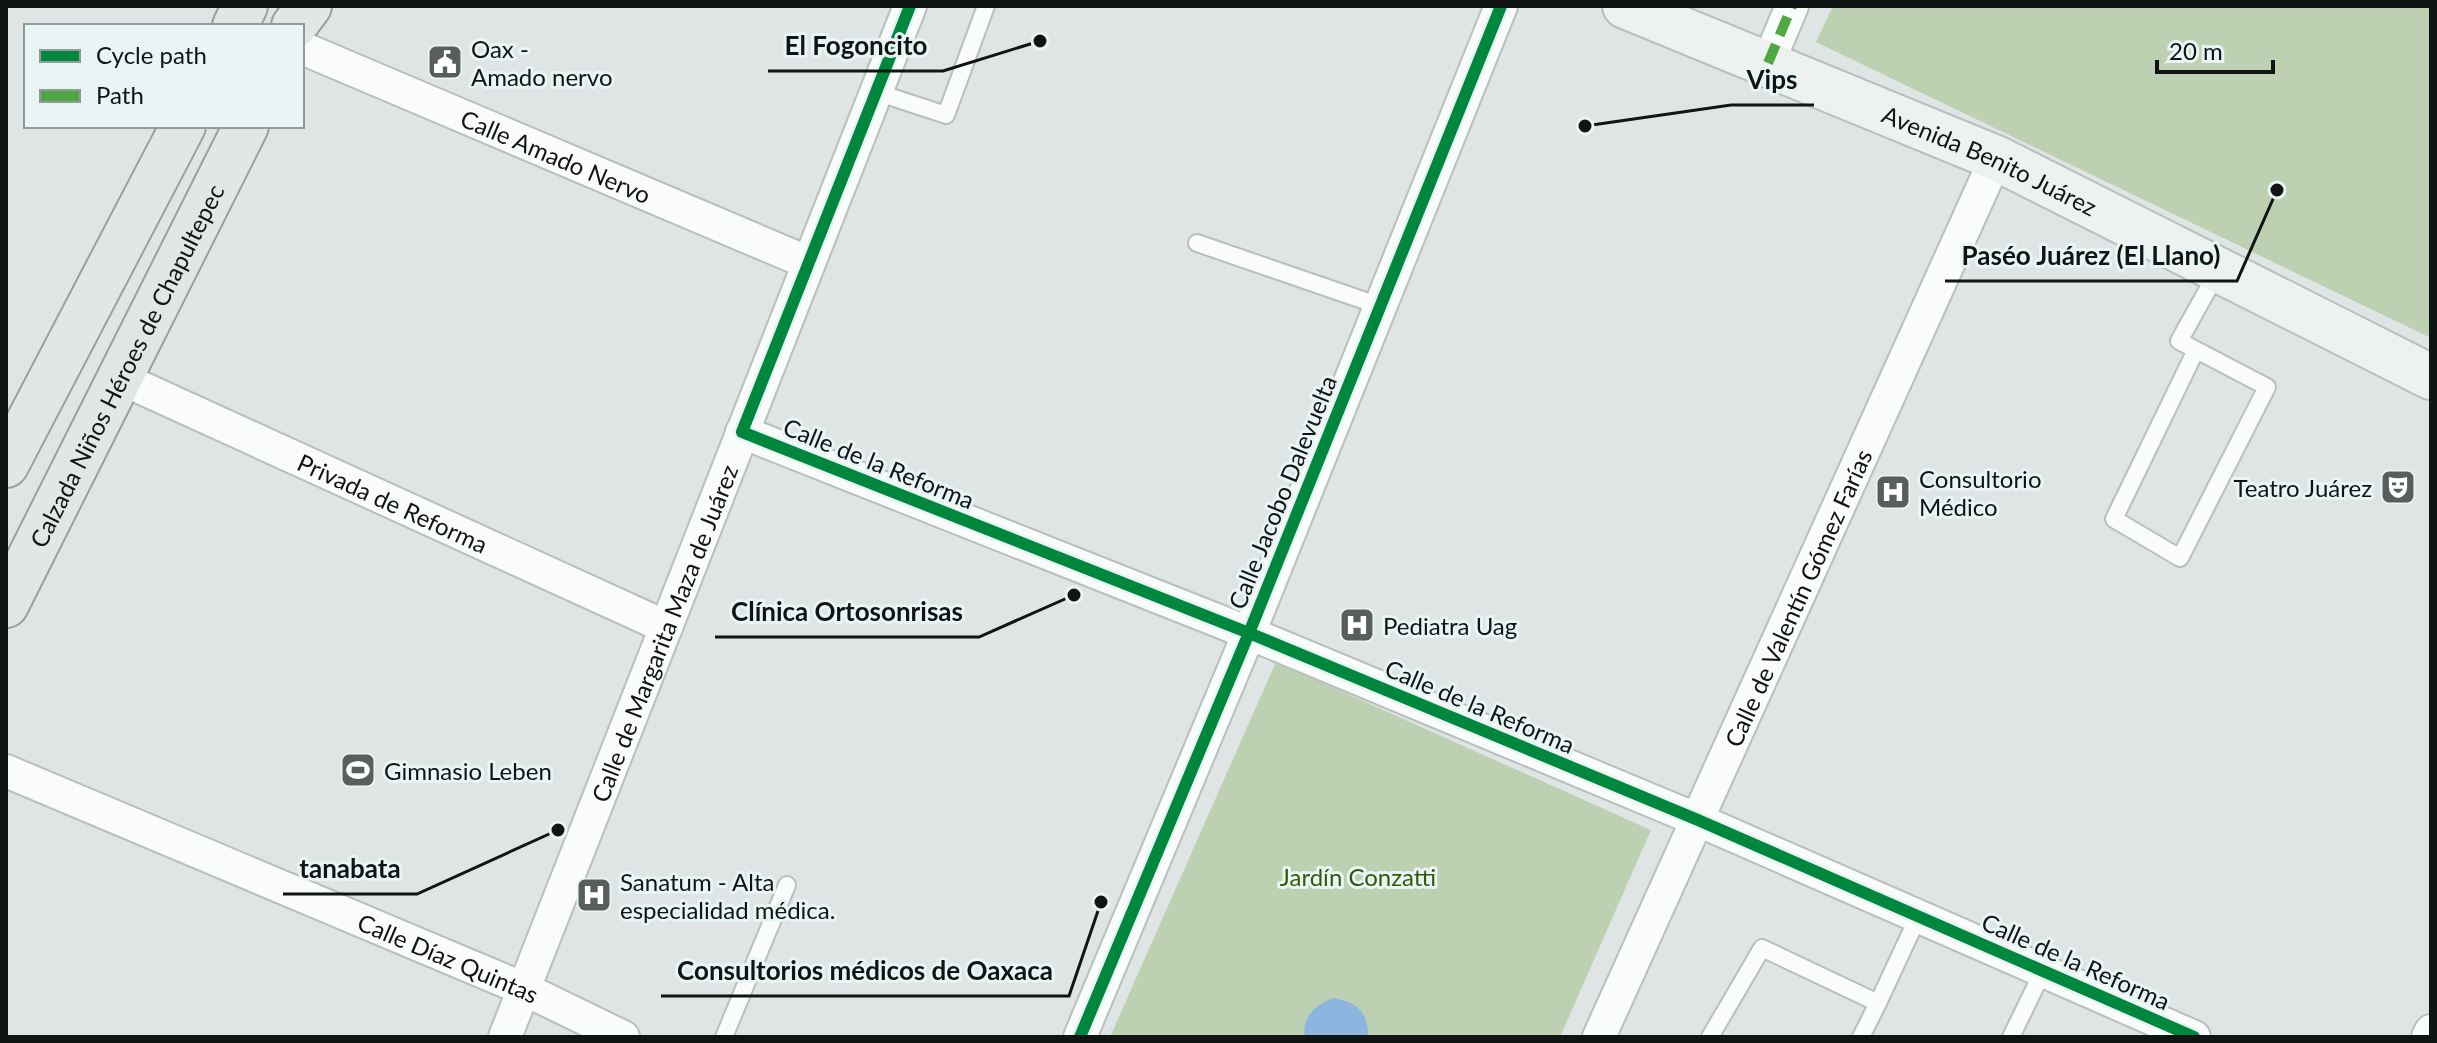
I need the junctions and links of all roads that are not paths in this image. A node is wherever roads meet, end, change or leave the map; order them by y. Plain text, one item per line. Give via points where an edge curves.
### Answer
1 (245, 6) edge
2 (309, 6) edge
3 (910, 6) edge
4 (986, 6) edge
5 (1501, 6) edge
6 (1625, 6) edge
7 (1792, 6) edge
8 (236, 24) edge
9 (294, 24) edge
10 (304, 49) edge
11 (1768, 63) junction
12 (876, 92) junction
13 (182, 128) edge
14 (245, 128) edge
15 (1996, 158) junction
16 (1197, 243) dead end
17 (809, 263) junction
18 (2218, 272) junction
19 (1380, 306) junction
20 (2196, 350) junction
21 (2431, 377) edge
22 (120, 378) junction
23 (742, 432) junction
24 (6, 465) edge
25 (6, 605) edge
26 (666, 627) junction
27 (1249, 633) junction
28 (6, 771) edge
29 (1698, 820) junction
30 (787, 885) dead end
31 (1918, 917) junction
32 (2043, 971) junction
33 (524, 989) junction
34 (1878, 1003) junction
35 (2431, 1031) edge
36 (1607, 1035) edge
37 (505, 1037) edge
38 (623, 1037) edge
39 (724, 1037) edge
40 (1080, 1037) edge
41 (1710, 1037) edge
42 (1861, 1037) edge
43 (2011, 1037) edge
44 (2194, 1037) edge
45 (2428, 1037) edge

1 - 8 main road
2 - 9 main road
3 - 12 street, Calle de Margarita Maza de Juárez
4 - 12 lane via 946,115
5 - 19 street, Calle Jacobo Dalevuelta
6 - 11 main road, Avenida Benito Juárez
7 - 11 street
10 - 17 street, Calle Amado Nervo
11 - 15 main road, Avenida Benito Juárez
12 - 17 street, Calle de Margarita Maza de Juárez
13 - 24 main road
14 - 22 main road, Calzada Niños Héroes de Chapultepec
15 - 18 main road, Avenida Benito Juárez
15 - 29 street, Calle de Valentín Gómez Farías
16 - 19 lane
17 - 23 street, Calle de Margarita Maza de Juárez
18 - 20 lane via 2179,341
18 - 21 main road, Avenida Benito Juárez
19 - 27 street, Calle Jacobo Dalevuelta
20 - 20 lane via 2114,519 2180,558 2267,387
22 - 25 main road, Calzada Niños Héroes de Chapultepec
22 - 26 street, Privada de Reforma
23 - 26 street, Calle de Margarita Maza de Juárez
23 - 27 street, Calle de la Reforma
26 - 33 street, Calle de Margarita Maza de Juárez
27 - 29 street, Calle de la Reforma
27 - 40 street, Calle Jacobo Dalevuelta
28 - 33 street, Calle Díaz Quintas
29 - 31 street, Calle de la Reforma
29 - 36 street, Calle de Valentín Gómez Farías
30 - 39 lane
31 - 32 street, Calle de la Reforma
31 - 34 lane
32 - 43 lane
32 - 44 street, Calle de la Reforma
33 - 37 street, Calle de Margarita Maza de Juárez
33 - 38 street, Calle Díaz Quintas
34 - 41 lane via 1762,948
34 - 42 lane
35 - 45 street

